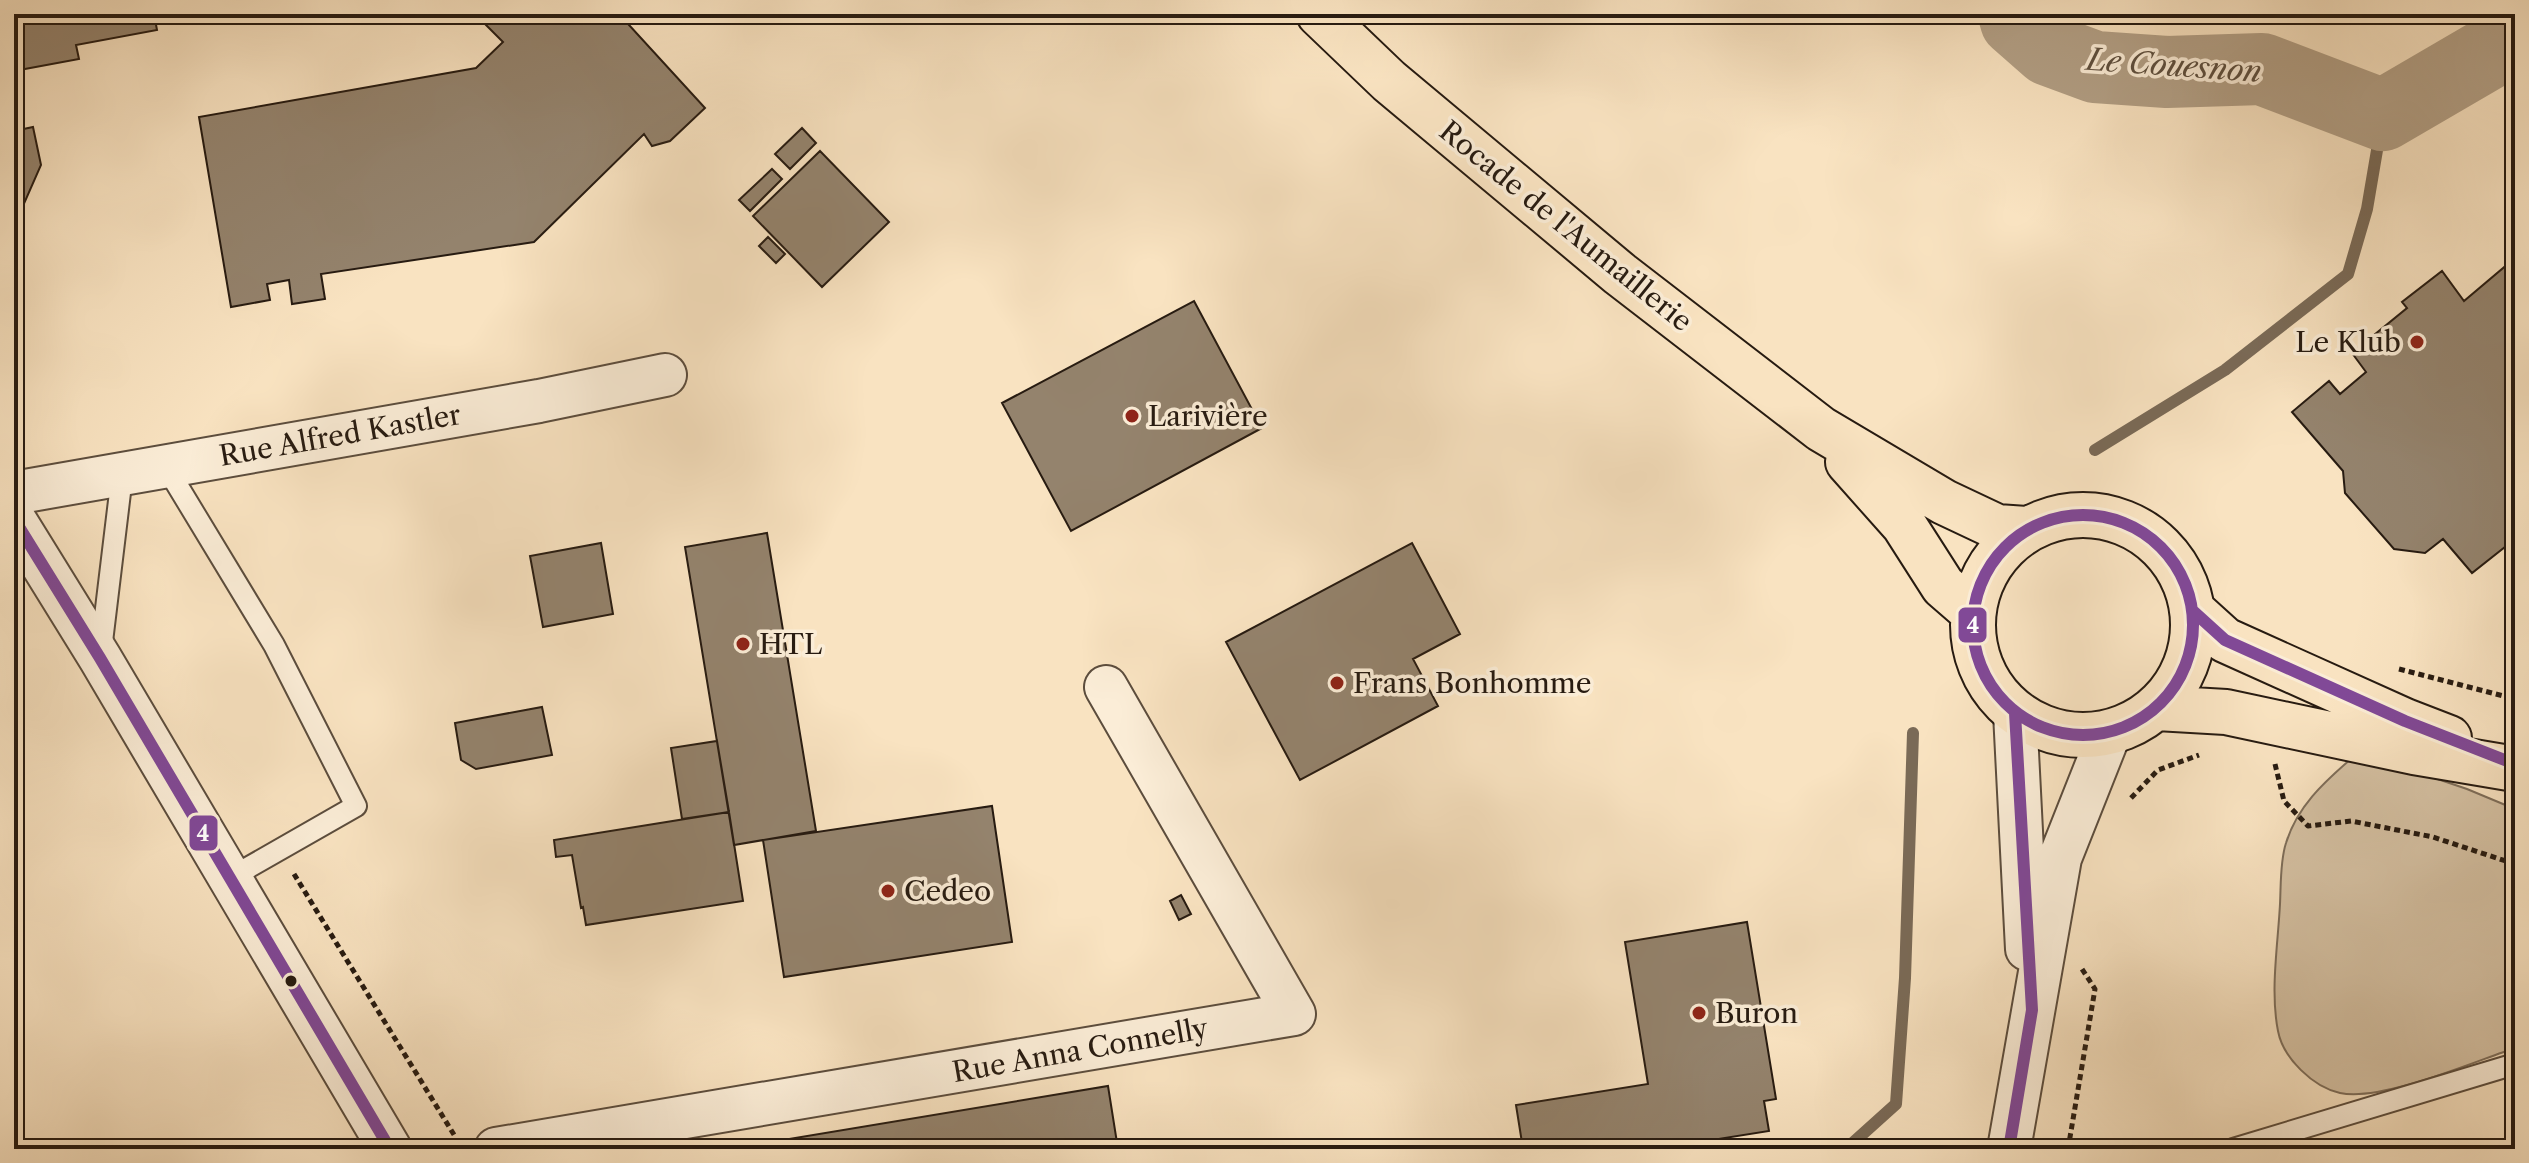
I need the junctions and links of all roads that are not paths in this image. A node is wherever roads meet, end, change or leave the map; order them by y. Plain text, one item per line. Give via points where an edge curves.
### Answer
1 (1319, 14) edge
2 (665, 375) dead end
3 (1821, 429) junction
4 (165, 465) junction
5 (122, 476) junction
6 (14, 493) edge
7 (14, 519) edge
8 (2026, 529) junction
9 (2193, 611) junction
10 (1973, 612) junction
11 (100, 658) junction
12 (1106, 687) dead end
13 (2157, 708) junction
14 (2015, 713) junction
15 (2110, 732) junction
16 (2515, 766) edge
17 (230, 878) junction
18 (2032, 1010) junction
19 (2515, 1064) edge
20 (390, 1149) edge
21 (496, 1149) edge
22 (2009, 1149) edge
23 (2233, 1149) edge

1 - 3 main road, Rocade de l'Aumaillerie via 1389,81 1620,274
2 - 4 street, Rue Alfred Kastler
3 - 8 main road, Rocade de l'Aumaillerie via 1944,502 1997,527
3 - 10 main road, Rocade de l'Aumaillerie via 1904,525 1943,586
4 - 5 street, Rue Alfred Kastler
4 - 17 lane via 274,645 356,806
5 - 6 street, Rue Alfred Kastler
5 - 11 lane
7 - 11 street
8 - 9 main road via 2060,516 2096,514 2131,525 2162,546 2183,576
8 - 10 main road via 1999,551 1981,579
9 - 13 main road via 2187,664
9 - 16 main road via 2225,640
10 - 14 main road via 1975,650 1990,685
11 - 17 street
12 - 21 street, Rue Anna Connelly via 1294,1014
13 - 15 main road
13 - 16 main road via 2226,712 2414,752
14 - 15 main road via 2045,729 2077,736
14 - 18 street
15 - 18 street via 2060,858
17 - 20 street
18 - 22 street
19 - 23 lane

